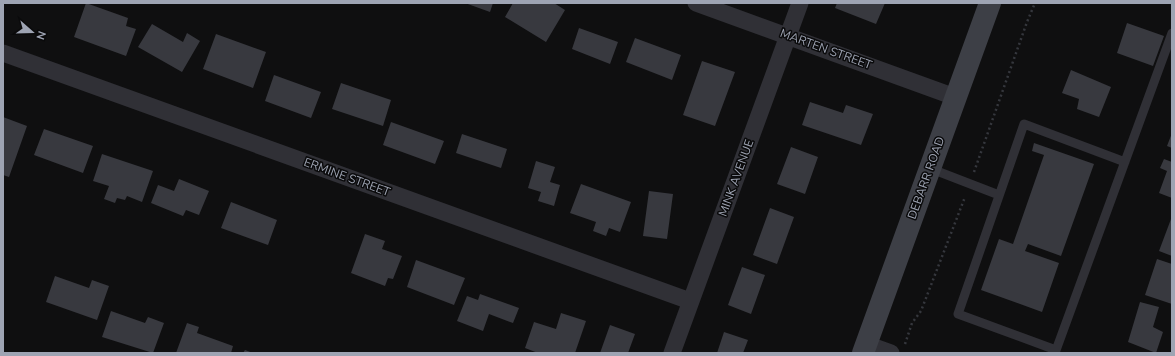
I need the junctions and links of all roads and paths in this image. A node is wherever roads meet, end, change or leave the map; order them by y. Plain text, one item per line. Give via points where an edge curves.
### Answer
1 (696, 3) edge
2 (800, 3) edge
3 (990, 3) edge
4 (1172, 33) edge
5 (788, 35) junction
6 (3, 53) edge
7 (955, 97) junction
8 (1125, 162) junction
9 (929, 168) junction
10 (999, 195) junction
11 (690, 301) junction
12 (864, 348) edge
13 (1055, 351) edge
14 (672, 353) edge
15 (891, 353) edge

1 - 5 street, MARTEN STREET
2 - 5 street, MINK AVENUE
3 - 7 main road, DEBARR ROAD
4 - 8 lane
5 - 7 street, MARTEN STREET
5 - 11 street, MINK AVENUE
6 - 11 street, ERMINE STREET
7 - 9 main road, DEBARR ROAD
8 - 10 lane via 1024,124
8 - 13 lane
9 - 10 lane
9 - 12 main road, DEBARR ROAD
10 - 13 lane via 958,314
11 - 14 street, MINK AVENUE
12 - 15 street

